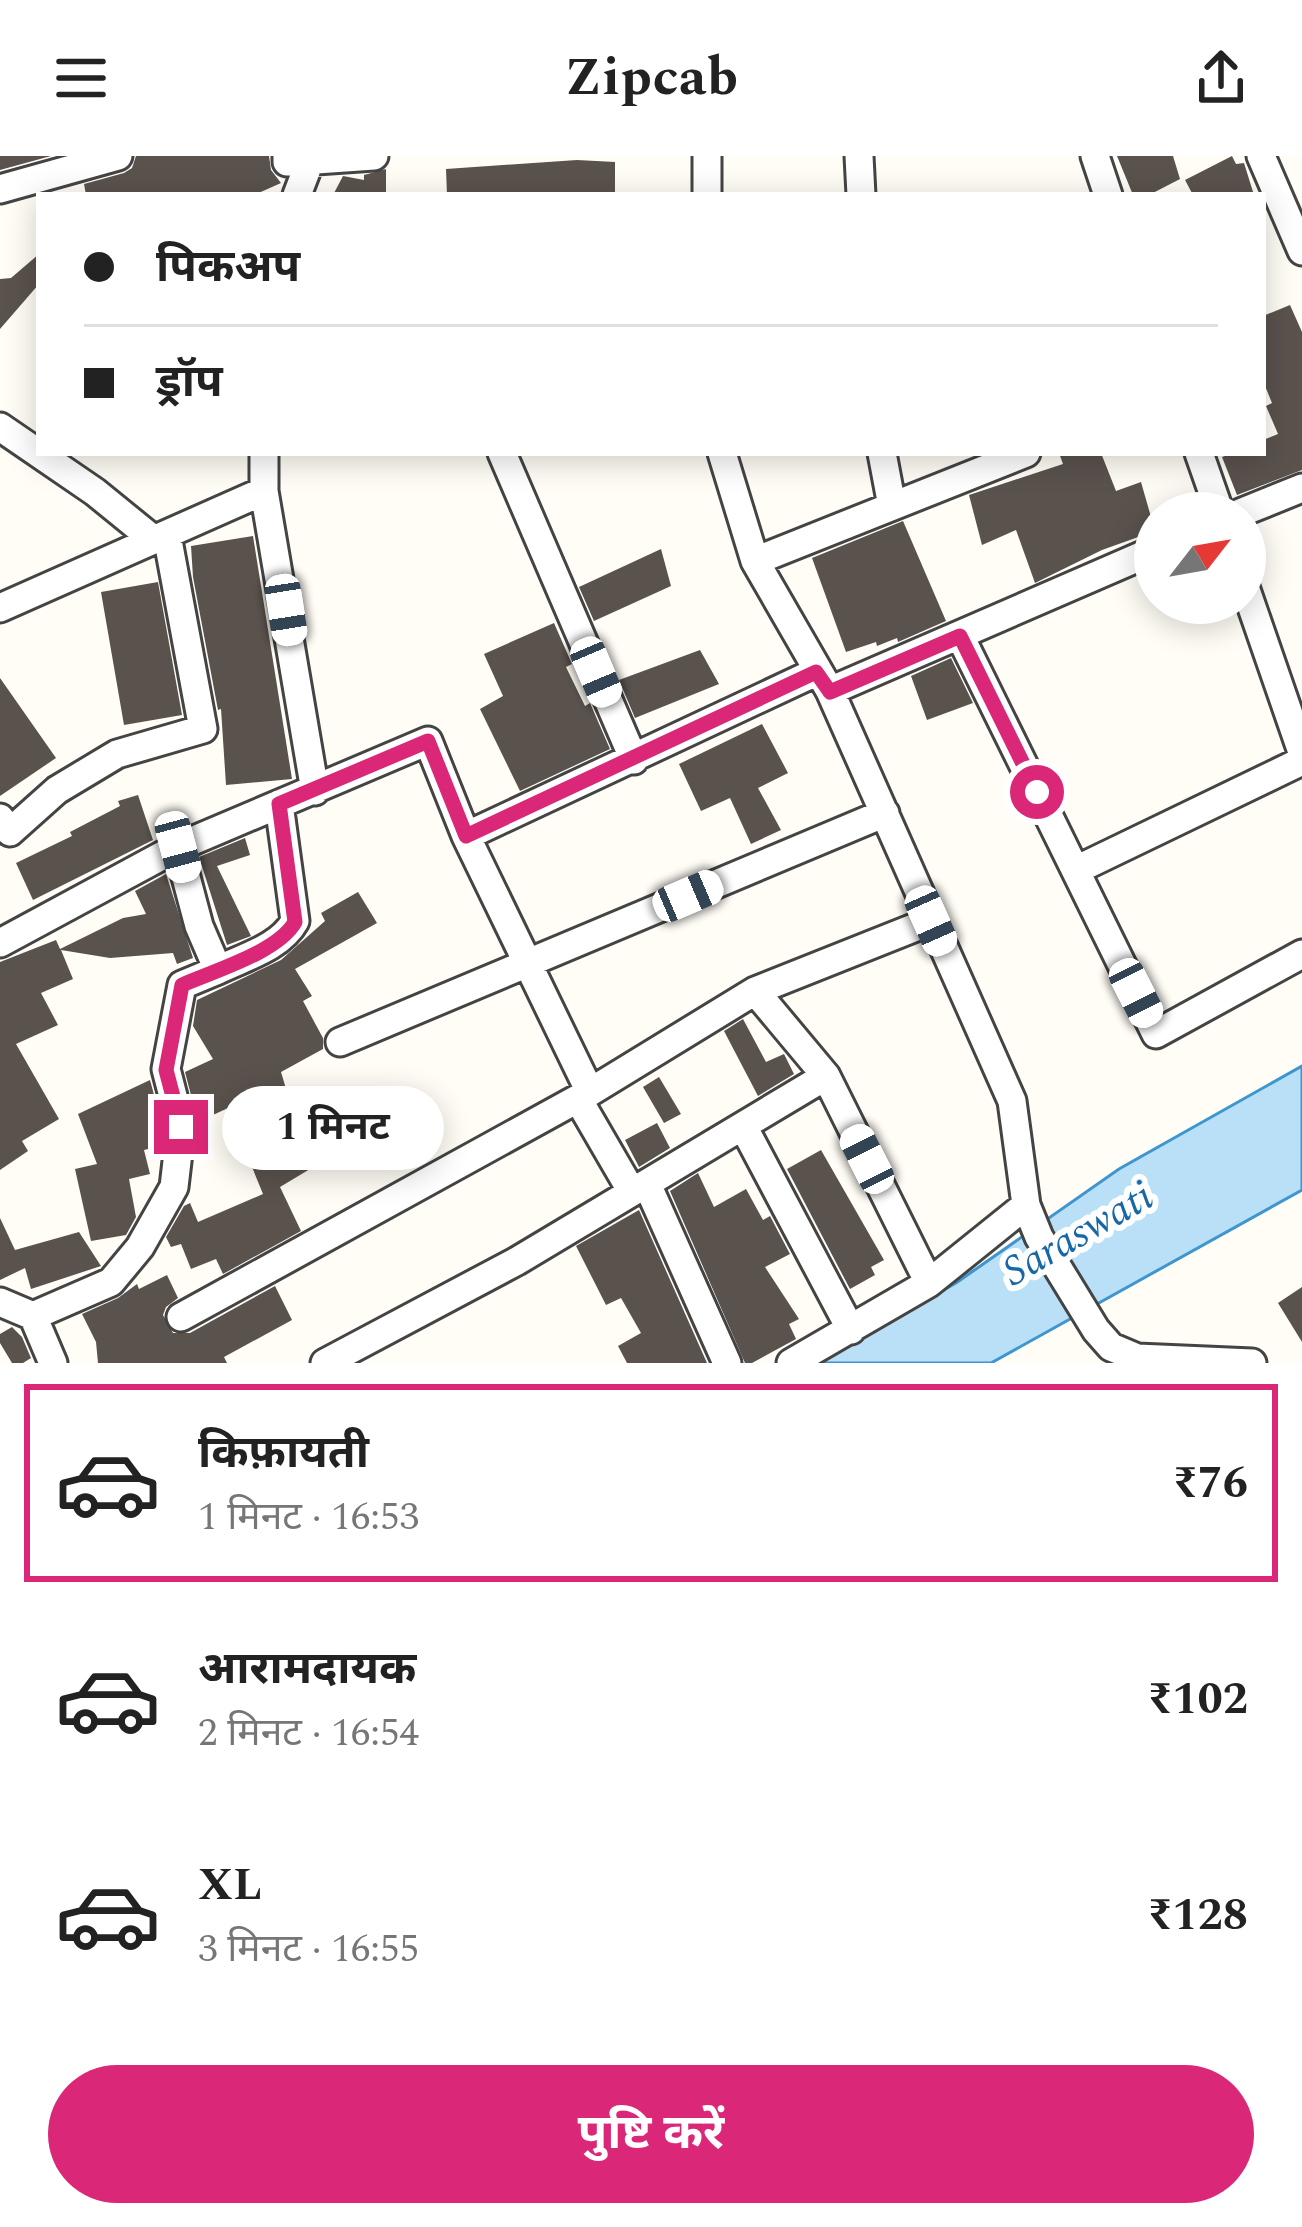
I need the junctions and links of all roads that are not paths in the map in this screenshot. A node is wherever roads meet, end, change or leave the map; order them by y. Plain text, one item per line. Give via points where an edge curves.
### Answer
1 (118, 156) edge
2 (374, 156) edge
3 (707, 156) edge
4 (859, 156) edge
5 (1095, 156) edge
6 (1261, 156) edge
7 (298, 158) edge
8 (0, 189) edge
9 (296, 192) edge
10 (707, 192) edge
11 (861, 192) edge
12 (1107, 192) edge
13 (1302, 251) edge
14 (0, 427) edge
15 (36, 452) edge
16 (42, 456) edge
17 (264, 456) edge
18 (503, 456) edge
19 (723, 456) edge
20 (883, 456) edge
21 (1018, 456) edge
22 (1200, 456) edge
23 (1302, 488) edge
24 (264, 491) junction
25 (1213, 492) edge
26 (1266, 503) edge
27 (892, 506) junction
28 (160, 538) junction
29 (1134, 559) edge
30 (755, 561) junction
31 (0, 608) edge
32 (1258, 624) edge
33 (960, 636) junction
34 (823, 682) junction
35 (1302, 752) edge
36 (634, 760) junction
37 (1302, 761) edge
38 (314, 790) junction
39 (279, 804) junction
40 (885, 813) junction
41 (3, 831) edge
42 (466, 836) junction
43 (178, 847) junction
44 (1076, 870) junction
45 (931, 921) junction
46 (0, 943) edge
47 (1302, 954) edge
48 (530, 962) junction
49 (218, 970) junction
50 (755, 991) junction
51 (340, 1042) dead end
52 (826, 1076) junction
53 (584, 1096) junction
54 (742, 1126) junction
55 (640, 1188) junction
56 (1026, 1205) junction
57 (929, 1283) junction
58 (0, 1302) edge
59 (33, 1316) junction
60 (181, 1317) dead end
61 (850, 1330) junction
62 (333, 1361) edge
63 (1251, 1362) edge
64 (53, 1363) edge
65 (727, 1363) edge
66 (791, 1363) edge

1 - 8 street
2 - 7 street
3 - 10 street
4 - 11 street
5 - 12 street
6 - 13 street
7 - 9 street
14 - 15 street
16 - 28 street
17 - 24 street
18 - 36 street
19 - 30 street
20 - 27 street
21 - 27 street
22 - 25 street
23 - 26 street
24 - 28 street
24 - 38 street
27 - 30 street
28 - 31 street
28 - 41 street via 203,729 117,754
29 - 33 street
30 - 34 street
32 - 35 street
33 - 34 street
33 - 44 street
34 - 36 street
34 - 40 street
36 - 42 street
37 - 44 street
38 - 39 street
38 - 42 street via 428,741
39 - 43 street
39 - 49 street via 295,922 274,944
40 - 45 street
40 - 48 street
42 - 48 street
43 - 46 street
43 - 49 street
44 - 47 street via 1156,1034
45 - 50 street
45 - 56 street via 1012,1100
48 - 51 street
48 - 53 street
49 - 59 street via 182,985 166,1070 181,1127 174,1187 111,1282
50 - 52 street
50 - 53 street
52 - 54 street
52 - 57 street
53 - 55 street
53 - 60 street
54 - 55 street
54 - 61 street
55 - 62 street
55 - 65 street
56 - 57 street
56 - 63 street via 1111,1347 1137,1358
57 - 61 street
58 - 59 street
59 - 64 street
61 - 66 street

